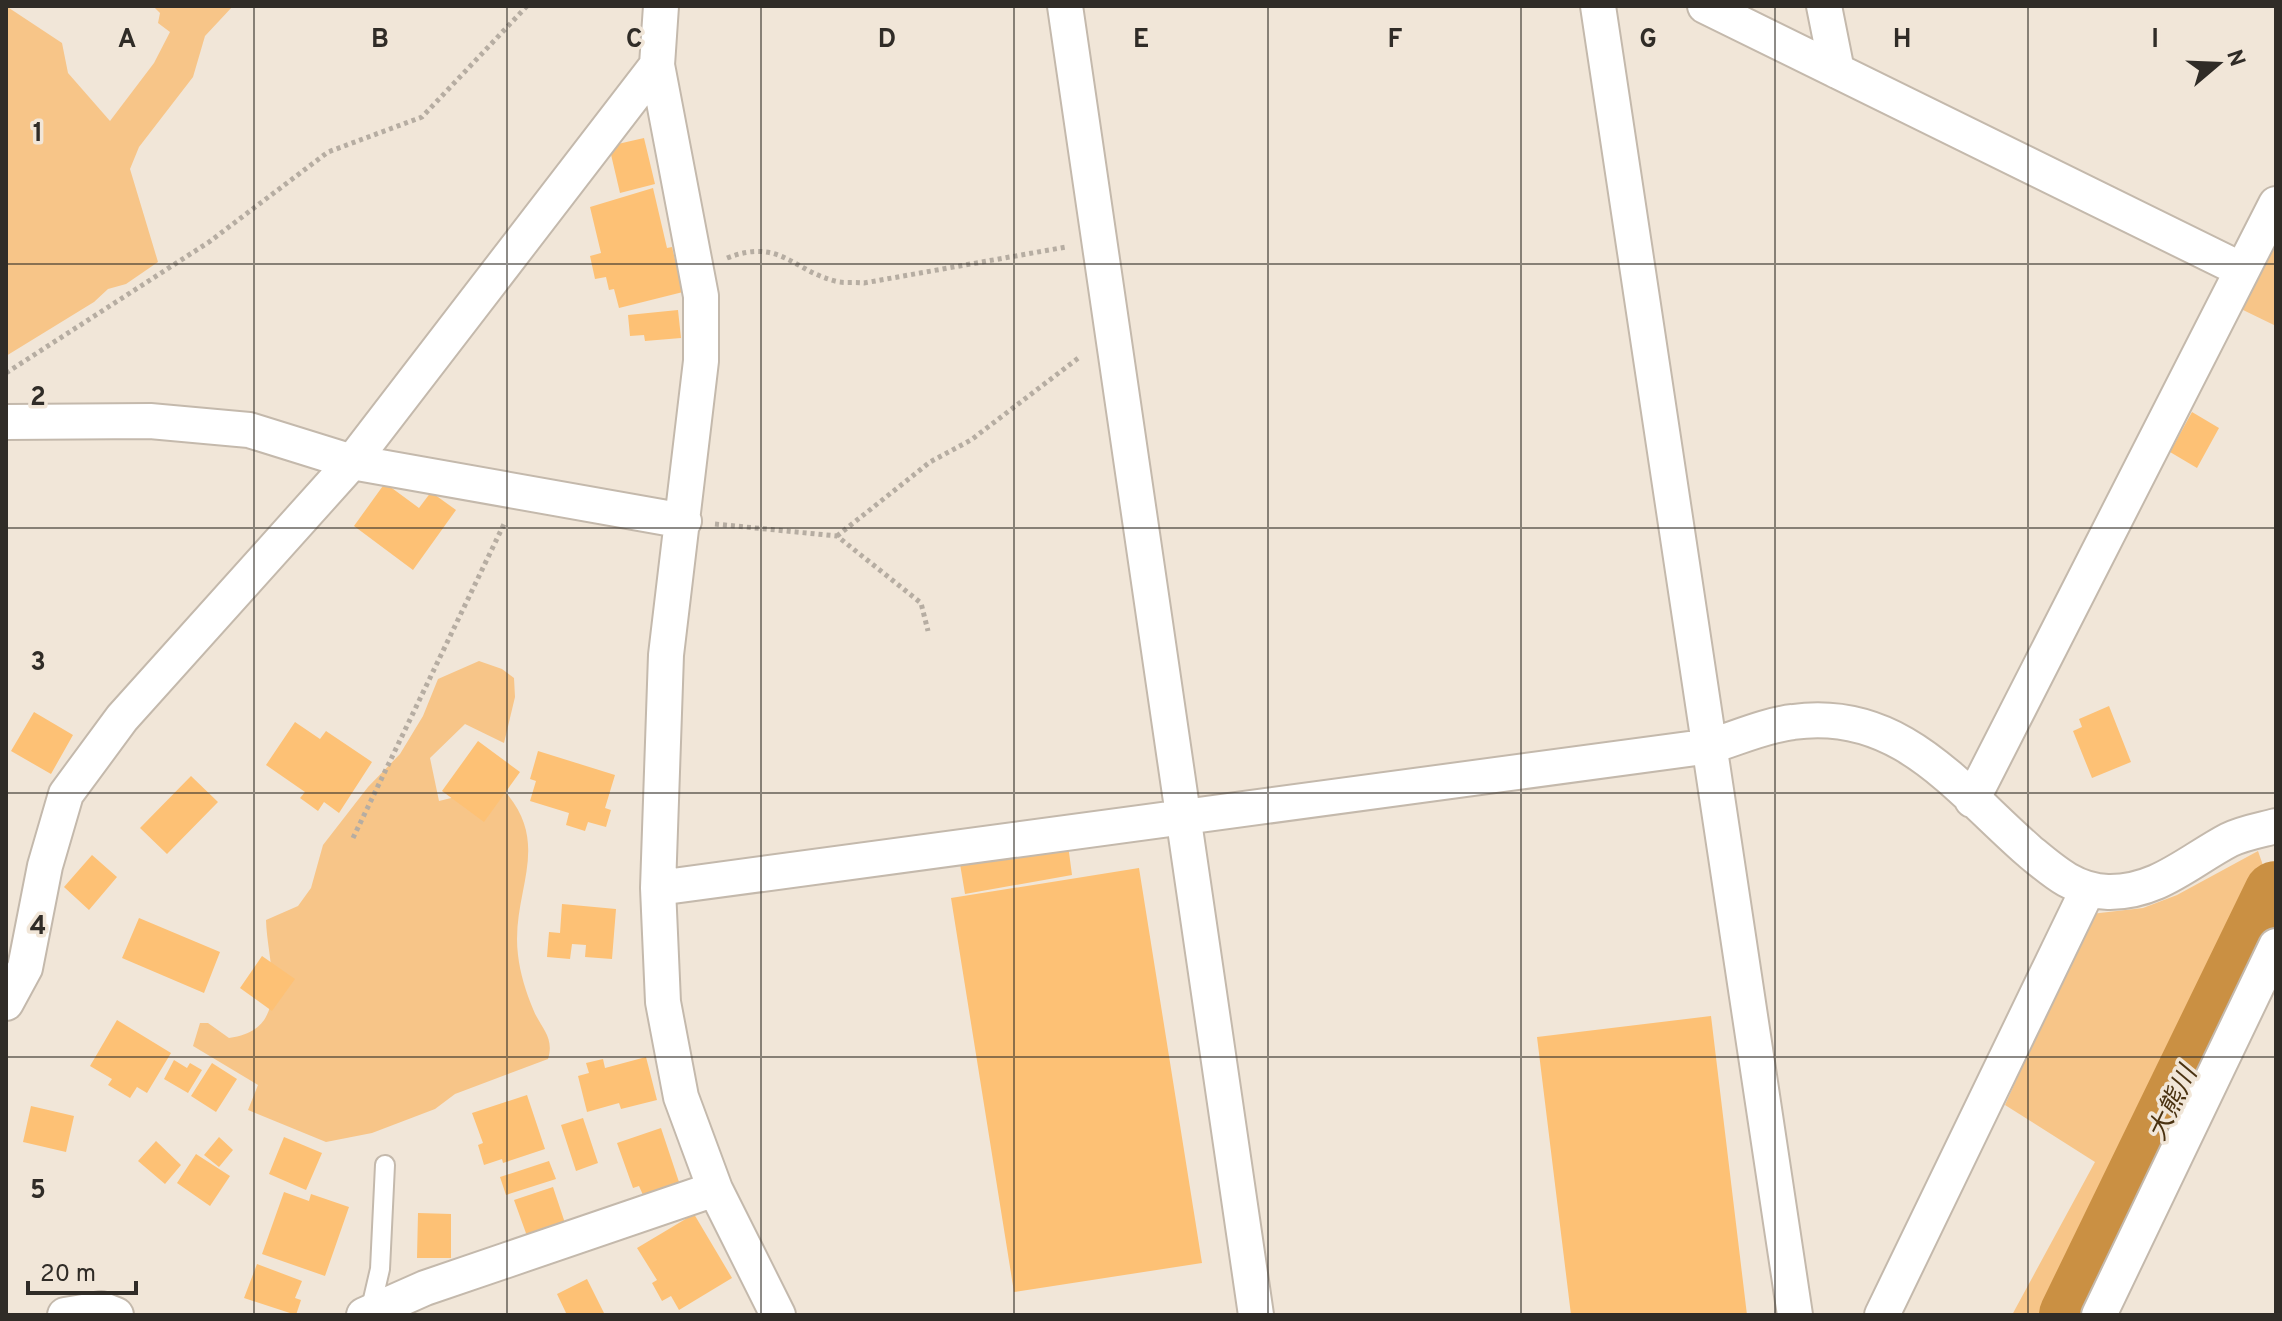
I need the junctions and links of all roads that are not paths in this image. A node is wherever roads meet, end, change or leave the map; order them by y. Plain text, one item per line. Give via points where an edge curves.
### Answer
1 (661, 6) edge
2 (1065, 6) edge
3 (1598, 6) edge
4 (1705, 6) edge
5 (1824, 6) edge
6 (657, 65) junction
7 (1837, 71) junction
8 (2276, 204) edge
9 (2242, 270) junction
10 (6, 422) edge
11 (352, 462) junction
12 (684, 521) junction
13 (1711, 746) junction
14 (1972, 800) junction
15 (1185, 818) junction
16 (2276, 826) edge
17 (658, 888) junction
18 (2088, 889) junction
19 (2276, 946) edge
20 (6, 1003) edge
21 (385, 1165) dead end
22 (715, 1189) junction
23 (367, 1314) edge
24 (65, 1315) edge
25 (116, 1315) edge
26 (778, 1315) edge
27 (1256, 1315) edge
28 (1795, 1315) edge
29 (1882, 1315) edge
30 (2099, 1315) edge

1 - 6 street
2 - 15 street
3 - 13 street
4 - 7 street
5 - 7 street
6 - 11 street
6 - 12 street via 701,296 701,361
7 - 9 street
8 - 9 street
9 - 14 street
10 - 11 street via 150,421 249,430
11 - 12 street
11 - 20 street via 122,718 66,794 25,968
12 - 17 street via 666,655
13 - 14 street via 1791,722 1838,720 1883,731 1940,766
13 - 15 street
13 - 28 street
14 - 18 street via 2061,879
15 - 17 street
15 - 27 street
16 - 18 street via 2231,839 2169,880 2110,892
17 - 22 street via 663,1002 678,1084
18 - 29 street
19 - 30 street
21 - 23 lane via 380,1269
22 - 23 street via 425,1288
22 - 26 street
24 - 25 street via 101,1309

